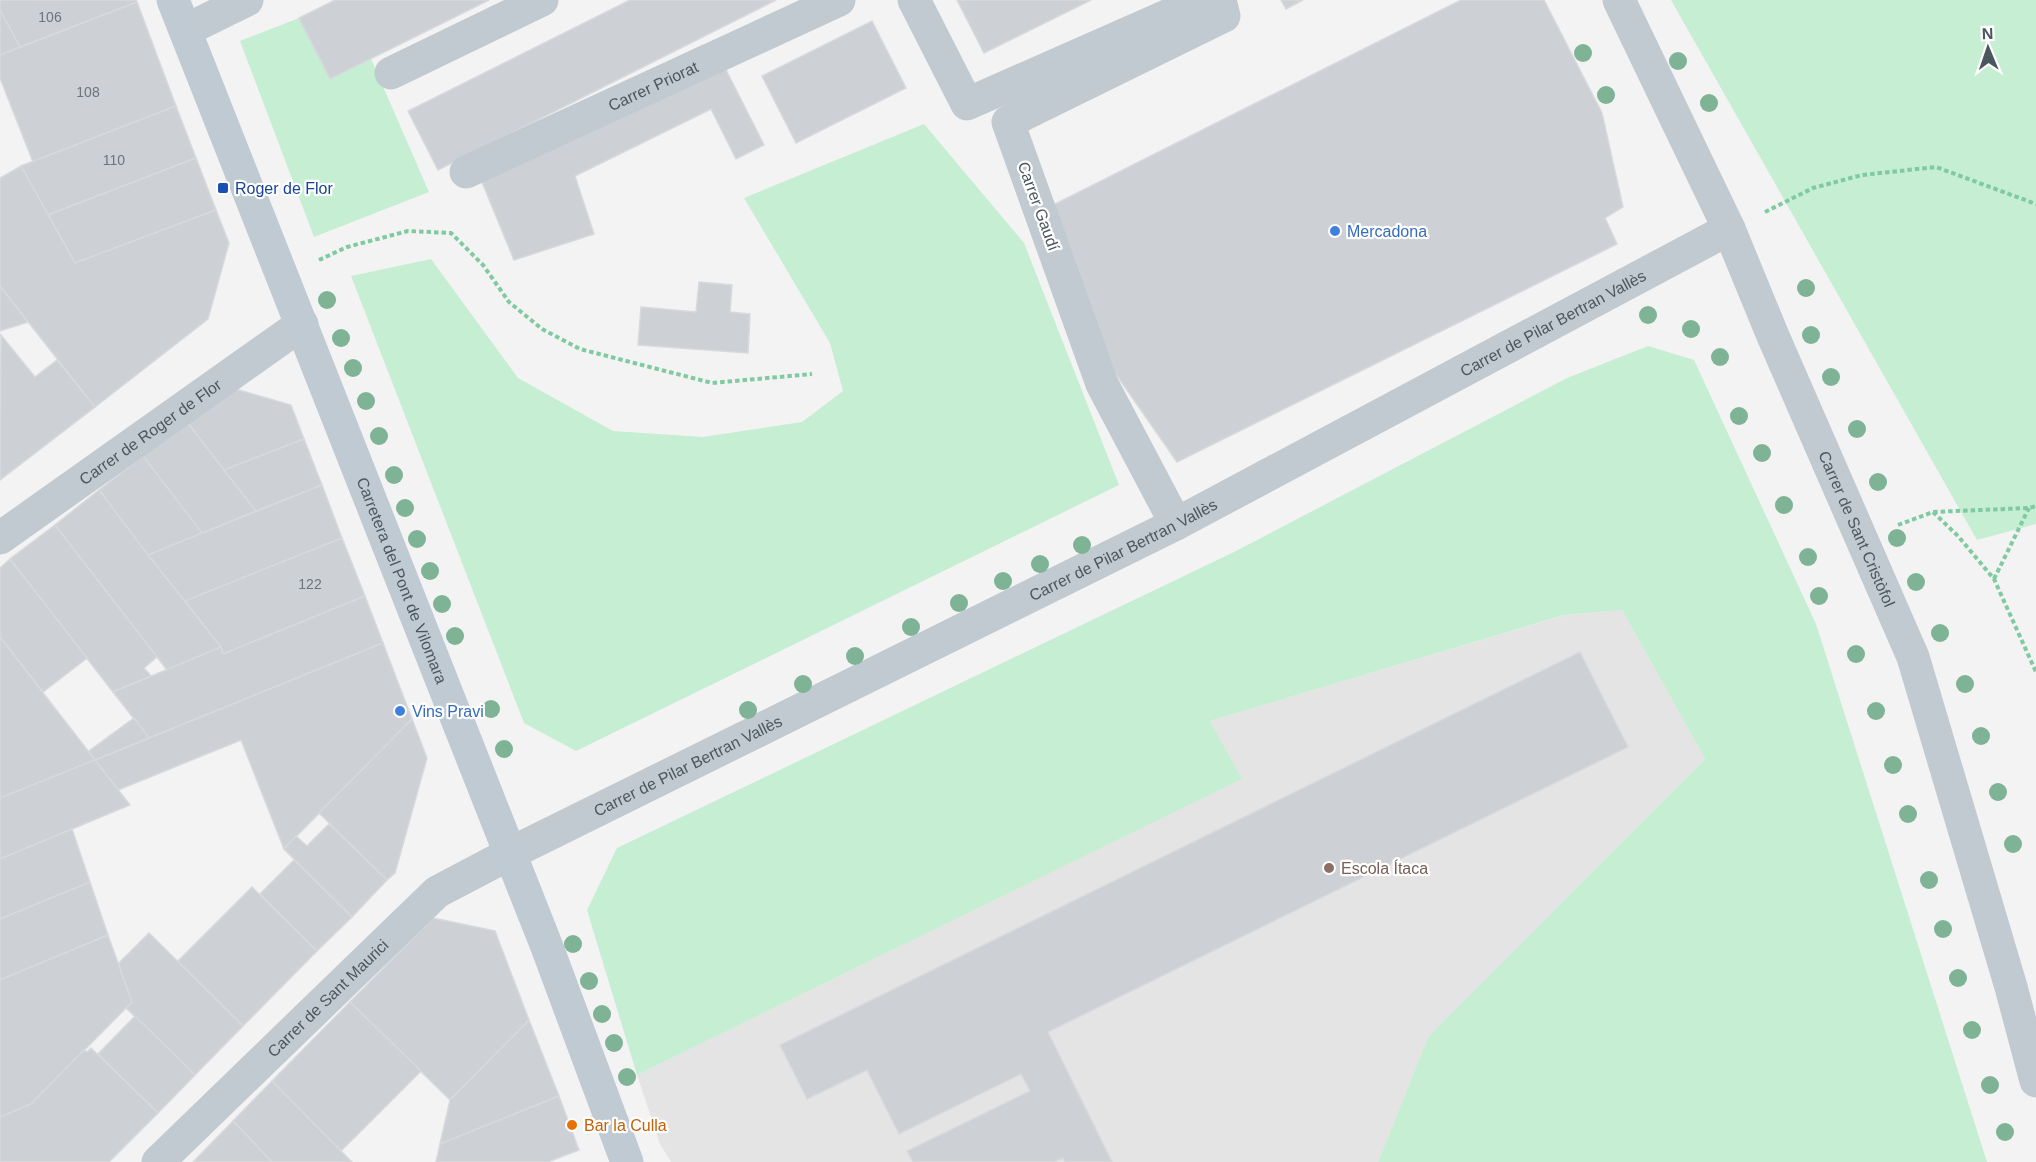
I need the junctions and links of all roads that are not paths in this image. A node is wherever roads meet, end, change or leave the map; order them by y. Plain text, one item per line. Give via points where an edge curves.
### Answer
1 (173, 0) edge
2 (247, 0) edge
3 (542, 0) edge
4 (839, 0) edge
5 (914, 0) edge
6 (1203, 0) edge
7 (1220, 0) edge
8 (1619, 0) edge
9 (186, 30) junction
10 (391, 73) dead end
11 (465, 172) dead end
12 (1729, 229) junction
13 (302, 324) junction
14 (1176, 524) junction
15 (0, 538) edge
16 (509, 854) junction
17 (2036, 1081) edge
18 (158, 1162) edge
19 (627, 1162) edge

1 - 9 street, Carretera del Pont de Vilomara
2 - 9 street
3 - 10 street
4 - 11 street, Carrer Priorat
5 - 6 street via 967,104
7 - 14 street, Carrer Gaudí via 1224,16 1008,122 1102,384
8 - 12 street, Carrer de Sant Cristòfol
9 - 13 street, Carretera del Pont de Vilomara
12 - 14 street, Carrer de Pilar Bertran Vallès
12 - 17 street, Carrer de Sant Cristòfol via 1913,657
13 - 15 street, Carrer de Roger de Flor
13 - 16 street, Carretera del Pont de Vilomara
14 - 16 street, Carrer de Pilar Bertran Vallès
16 - 18 street, Carrer de Sant Maurici via 437,892
16 - 19 street, Carretera del Pont de Vilomara

